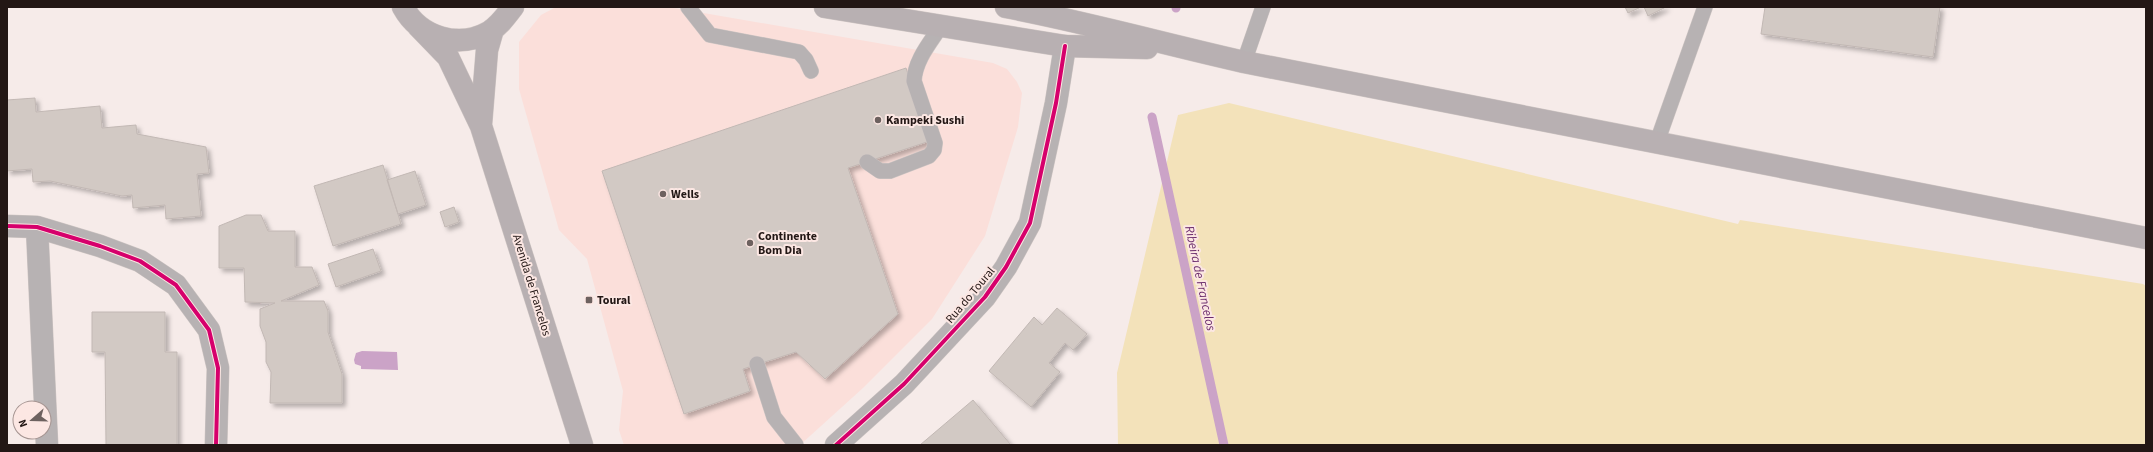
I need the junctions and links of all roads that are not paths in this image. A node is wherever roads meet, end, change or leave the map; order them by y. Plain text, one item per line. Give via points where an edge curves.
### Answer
1 (404, 7) edge
2 (513, 7) edge
3 (688, 7) edge
4 (826, 7) edge
5 (1006, 7) edge
6 (1264, 7) edge
7 (1705, 7) edge
8 (418, 26) junction
9 (941, 26) junction
10 (493, 28) junction
11 (1064, 46) junction
12 (1183, 48) junction
13 (1244, 62) junction
14 (811, 71) dead end
15 (481, 126) junction
16 (1657, 142) junction
17 (867, 162) dead end
18 (7, 226) edge
19 (37, 227) junction
20 (2146, 238) edge
21 (757, 364) dead end
22 (48, 445) edge
23 (216, 445) edge
24 (582, 445) edge
25 (796, 445) edge
26 (836, 445) edge

1 - 8 main road, Avenida de Francelos
2 - 10 main road
3 - 14 lane via 710,35 799,52
4 - 9 main road
5 - 12 main road via 1066,18
6 - 13 lane
7 - 16 lane
8 - 10 main road via 435,36 454,40 474,38
8 - 15 main road, Avenida de Francelos via 448,57
9 - 11 main road
9 - 17 lane via 917,63 914,73 914,81 935,143 934,150 929,156 890,171 880,171
10 - 15 main road, Avenida de Francelos via 487,50
11 - 12 main road
11 - 26 street, Rua do Toural via 1056,103 1030,223 1006,267 984,297 904,384
12 - 13 main road
13 - 16 main road
15 - 24 main road, Avenida de Francelos
16 - 20 main road
18 - 19 street
19 - 22 street
19 - 23 street via 140,261 176,286 209,330 218,368
21 - 25 lane via 774,416

